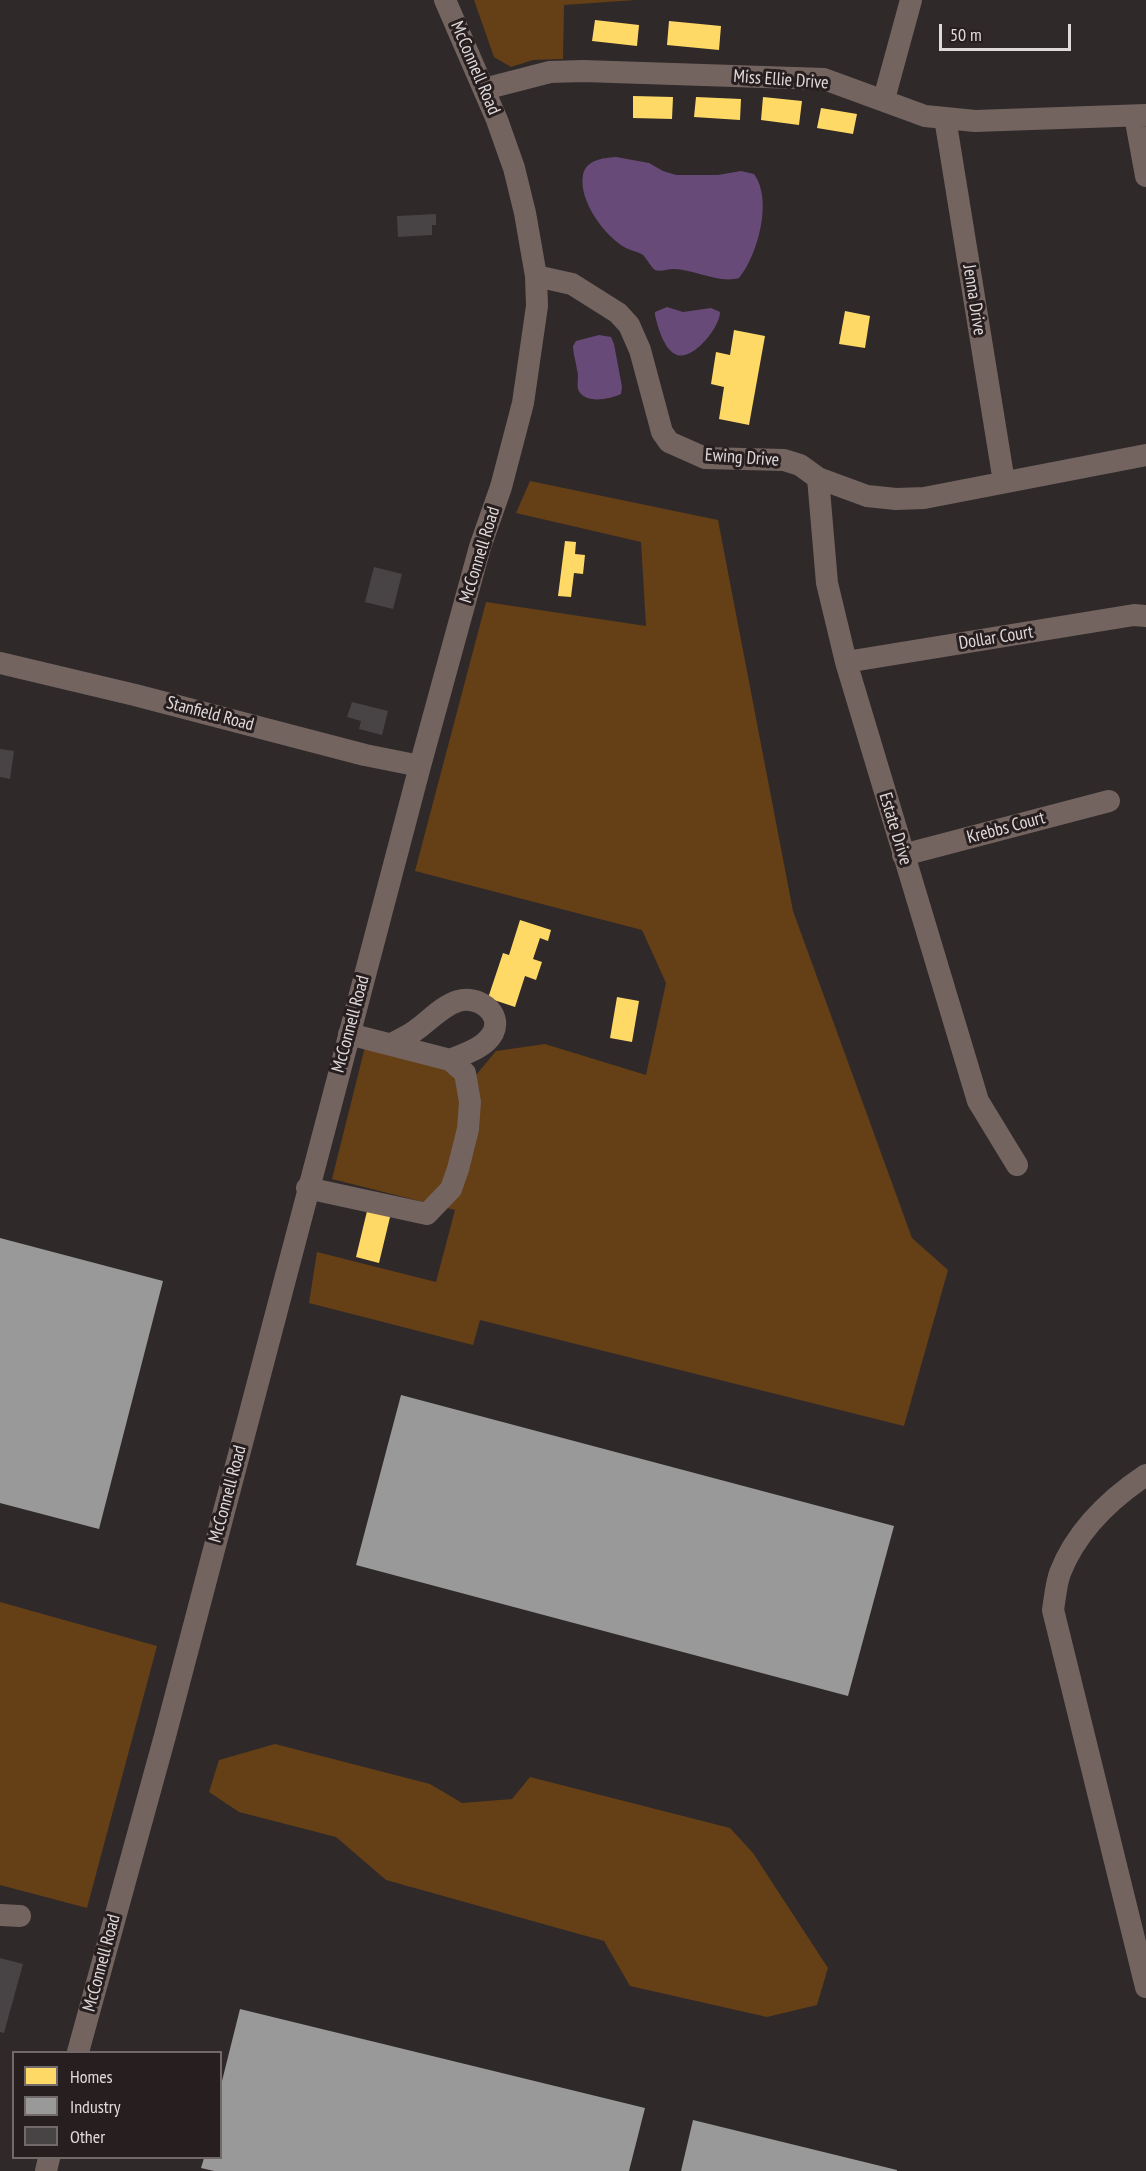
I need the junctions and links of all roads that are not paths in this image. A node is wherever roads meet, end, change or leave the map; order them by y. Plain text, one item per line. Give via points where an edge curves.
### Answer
1 (445, 0) edge
2 (911, 0) edge
3 (484, 89) junction
4 (884, 99) junction
5 (1141, 115) edge
6 (945, 118) junction
7 (1146, 176) edge
8 (536, 276) junction
9 (1146, 455) edge
10 (818, 478) junction
11 (1004, 482) junction
12 (1146, 616) edge
13 (846, 662) junction
14 (0, 663) edge
15 (420, 766) junction
16 (1109, 801) dead end
17 (903, 855) junction
18 (349, 1034) junction
19 (391, 1044) junction
20 (450, 1060) junction
21 (1017, 1165) dead end
22 (308, 1188) junction
23 (1146, 1475) edge
24 (1146, 1987) edge
25 (78, 2051) edge

1 - 3 street, McConnell Road
2 - 4 street
3 - 4 street, Miss Ellie Drive via 550,72 584,71 824,79
3 - 8 street, McConnell Road via 514,168
4 - 6 street, Miss Ellie Drive via 925,116
5 - 6 street, Miss Ellie Drive via 975,122
5 - 7 street
6 - 11 street, Jenna Drive
8 - 10 street, Ewing Drive via 572,284 618,313 629,325 640,350 662,432 669,442 705,458 784,460 800,465
8 - 15 street, McConnell Road via 537,306 523,403
9 - 11 street, Ewing Drive
10 - 11 street, Ewing Drive via 867,496 896,499 924,498
10 - 13 street, Estate Drive via 827,583
12 - 13 street, Dollar Court
13 - 17 street, Estate Drive
14 - 15 street, Stanfield Road
15 - 18 street, McConnell Road
16 - 17 street, Krebbs Court
17 - 21 street, Estate Drive via 978,1101
18 - 19 street
18 - 22 street, McConnell Road
19 - 20 street
19 - 20 street via 457,1001 468,999 493,1011 496,1020 492,1034 483,1044
20 - 22 street via 465,1072 470,1102 468,1129 451,1189 427,1214
22 - 25 street, McConnell Road
23 - 24 street via 1121,1491 1084,1531 1060,1573 1053,1610

